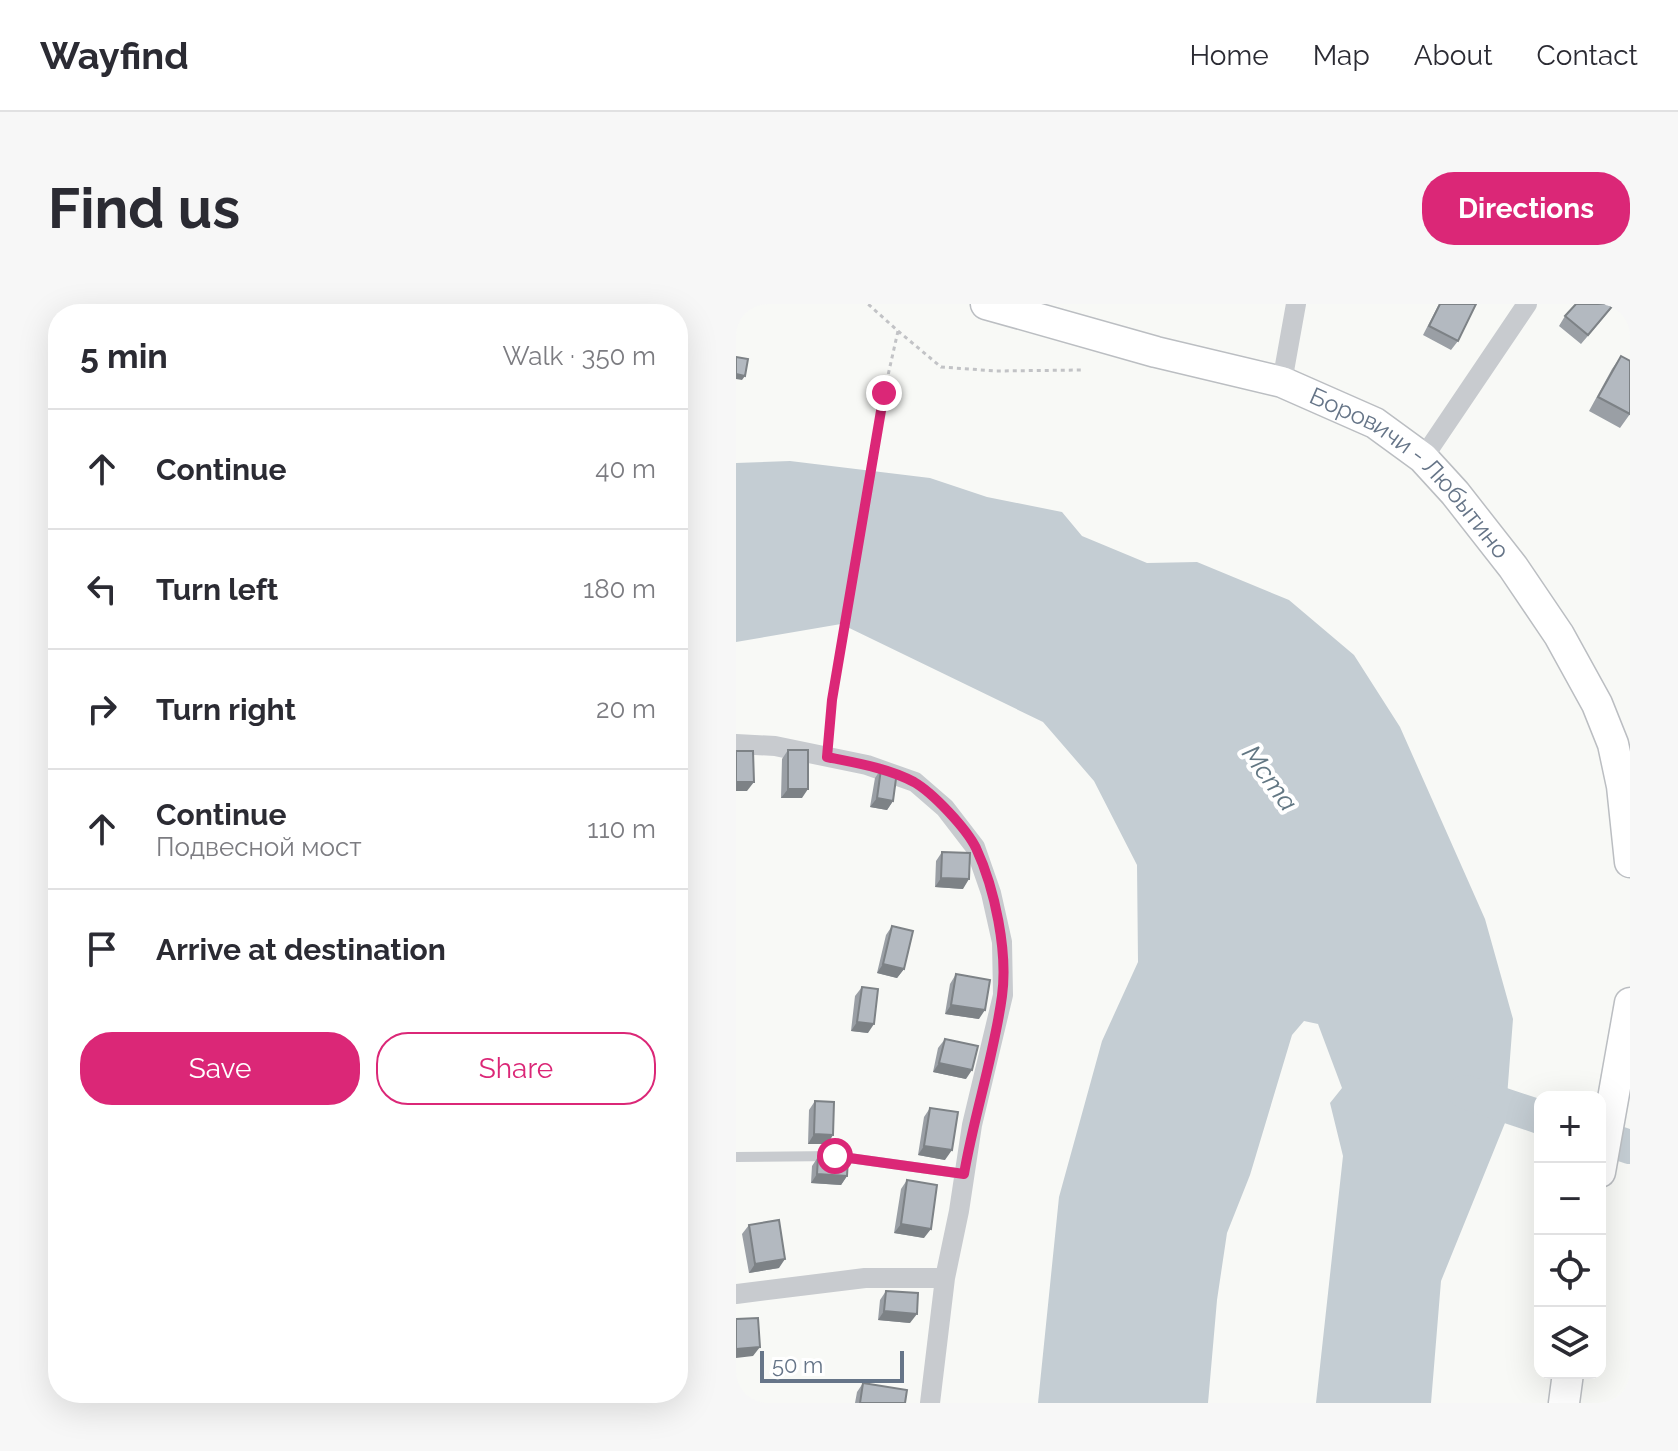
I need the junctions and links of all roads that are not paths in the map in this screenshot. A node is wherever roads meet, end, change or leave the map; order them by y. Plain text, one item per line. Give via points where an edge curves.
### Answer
1 (986, 304) edge
2 (1296, 304) edge
3 (1527, 304) edge
4 (1282, 382) junction
5 (1423, 458) junction
6 (736, 744) edge
7 (1630, 862) edge
8 (1630, 1005) edge
9 (736, 1157) edge
10 (1602, 1163) edge
11 (964, 1174) junction
12 (945, 1278) junction
13 (736, 1294) edge
14 (1567, 1379) edge
15 (930, 1403) edge
16 (1564, 1403) edge

1 - 4 main road, Боровичи - Любытино
2 - 4 street
3 - 5 street
4 - 5 main road, Боровичи - Любытино via 1375,423
5 - 7 main road, Боровичи - Любытино via 1513,567 1597,704 1622,786
6 - 11 street via 775,746 867,765 915,782 945,808 975,847 1002,942 1003,995
8 - 10 main road
9 - 11 lane via 835,1156
11 - 12 street
12 - 13 street via 865,1278
12 - 15 street
14 - 16 main road

